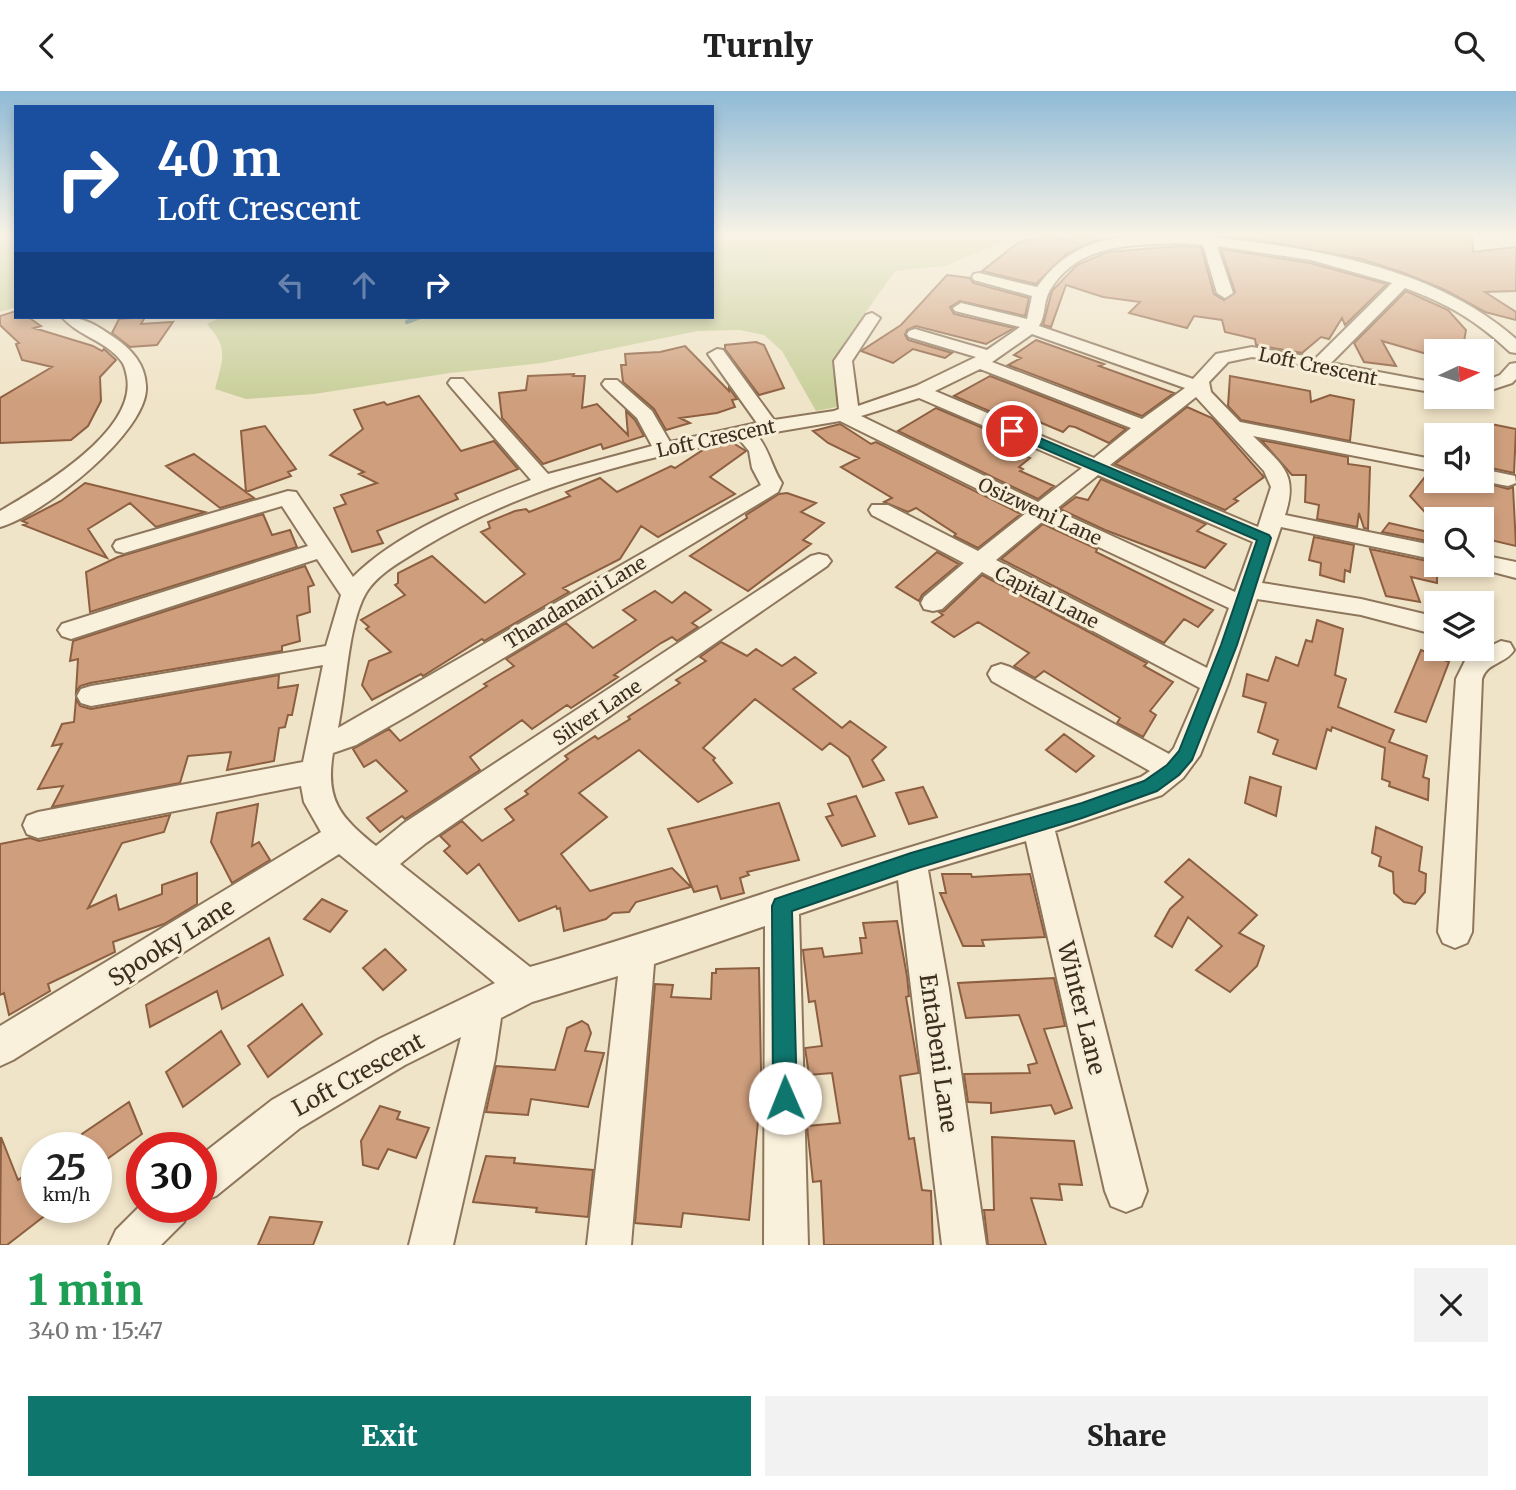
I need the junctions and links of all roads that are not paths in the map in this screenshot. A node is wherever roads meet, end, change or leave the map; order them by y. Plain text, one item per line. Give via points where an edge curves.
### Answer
1 (1024, 289) edge
2 (1044, 289) edge
3 (1223, 289) edge
4 (1395, 289) edge
5 (1420, 289) edge
6 (1040, 293) junction
7 (1225, 293) dead end
8 (961, 308) dead end
9 (872, 317) dead end
10 (73, 319) edge
11 (1031, 327) junction
12 (915, 334) dead end
13 (1513, 340) edge
14 (717, 354) dead end
15 (985, 360) junction
16 (1319, 365) junction
17 (1513, 377) edge
18 (457, 383) dead end
19 (1494, 383) edge
20 (611, 384) dead end
21 (1424, 386) edge
22 (1199, 387) junction
23 (919, 391) junction
24 (845, 413) junction
25 (1233, 426) junction
26 (769, 427) junction
27 (1145, 427) junction
28 (744, 432) junction
29 (664, 449) junction
30 (1424, 463) edge
31 (1098, 467) junction
32 (1494, 477) edge
33 (1508, 480) dead end
34 (543, 481) junction
35 (288, 497) joint
36 (880, 510) dead end
37 (1041, 512) junction
38 (0, 520) edge
39 (1269, 528) junction
40 (124, 547) dead end
41 (324, 549) junction
42 (1424, 551) edge
43 (819, 561) dead end
44 (979, 562) junction
45 (1494, 565) edge
46 (1516, 570) edge
47 (353, 594) junction
48 (1244, 596) junction
49 (933, 603) dead end
50 (1424, 624) edge
51 (71, 629) dead end
52 (1500, 650) edge
53 (338, 653) junction
54 (1001, 674) dead end
55 (1215, 684) junction
56 (91, 696) dead end
57 (319, 758) junction
58 (1173, 770) junction
59 (1038, 824) junction
60 (38, 825) dead end
61 (341, 836) junction
62 (911, 861) junction
63 (376, 865) junction
64 (782, 906) junction
65 (1455, 932) dead end
66 (638, 953) junction
67 (526, 986) junction
68 (484, 1006) junction
69 (0, 1047) edge
70 (217, 1168) edge
71 (1126, 1191) dead end
72 (153, 1223) edge
73 (131, 1245) edge
74 (431, 1245) edge
75 (609, 1245) edge
76 (786, 1245) edge
77 (964, 1245) edge

1 - 6 street
2 - 6 street
3 - 7 street
4 - 16 street
5 - 13 street via 1472,313
6 - 11 street
8 - 11 street
9 - 24 street via 843,361
10 - 38 street via 133,364 136,392 130,411 119,430 78,470
11 - 15 street, Loft Crescent
11 - 22 street
12 - 15 street
14 - 26 street
15 - 23 street, Loft Crescent
15 - 27 street
16 - 21 street, Loft Crescent
16 - 22 street, Loft Crescent via 1270,353 1236,353 1222,358
17 - 19 street
18 - 34 street
20 - 29 street via 645,415
22 - 25 street, Loft Crescent
22 - 27 street
23 - 24 street, Loft Crescent
23 - 31 street
24 - 26 street, Loft Crescent
24 - 37 street, Osizweni Lane
25 - 30 street
25 - 39 street, Loft Crescent via 1279,477 1280,497
26 - 28 street, Loft Crescent
27 - 31 street
28 - 29 street, Loft Crescent
28 - 57 street, Thandanani Lane via 759,450 771,488 346,737
29 - 34 street, Loft Crescent
31 - 37 street
31 - 39 street
32 - 33 street
34 - 47 street, Loft Crescent via 437,530 375,569
35 - 40 street
35 - 41 street
36 - 44 street, Capital Lane
37 - 44 street
37 - 48 street, Osizweni Lane
39 - 42 street
39 - 48 street, Loft Crescent
41 - 47 street
41 - 51 street
43 - 63 street, Silver Lane via 415,833
44 - 49 street
44 - 55 street, Capital Lane
45 - 46 street
47 - 53 street, Loft Crescent
48 - 50 street, Osizweni Lane via 1361,607
48 - 55 street, Loft Crescent
52 - 65 street via 1480,659 1469,680
53 - 56 street
53 - 57 street, Loft Crescent
54 - 58 street
55 - 58 street, Loft Crescent via 1186,755
57 - 60 street
57 - 61 street, Loft Crescent via 317,796
58 - 59 street, Loft Crescent via 1126,797
59 - 62 street, Loft Crescent
59 - 71 street, Winter Lane
61 - 63 street, Loft Crescent
61 - 69 street, Spooky Lane
62 - 64 street, Loft Crescent
62 - 77 street, Entabeni Lane
63 - 67 street, Loft Crescent
64 - 66 street, Loft Crescent
64 - 76 street
66 - 67 street, Loft Crescent
66 - 75 street
67 - 68 street, Loft Crescent
68 - 70 street, Loft Crescent via 392,1052 286,1114
68 - 74 street via 476,1059
72 - 73 street

